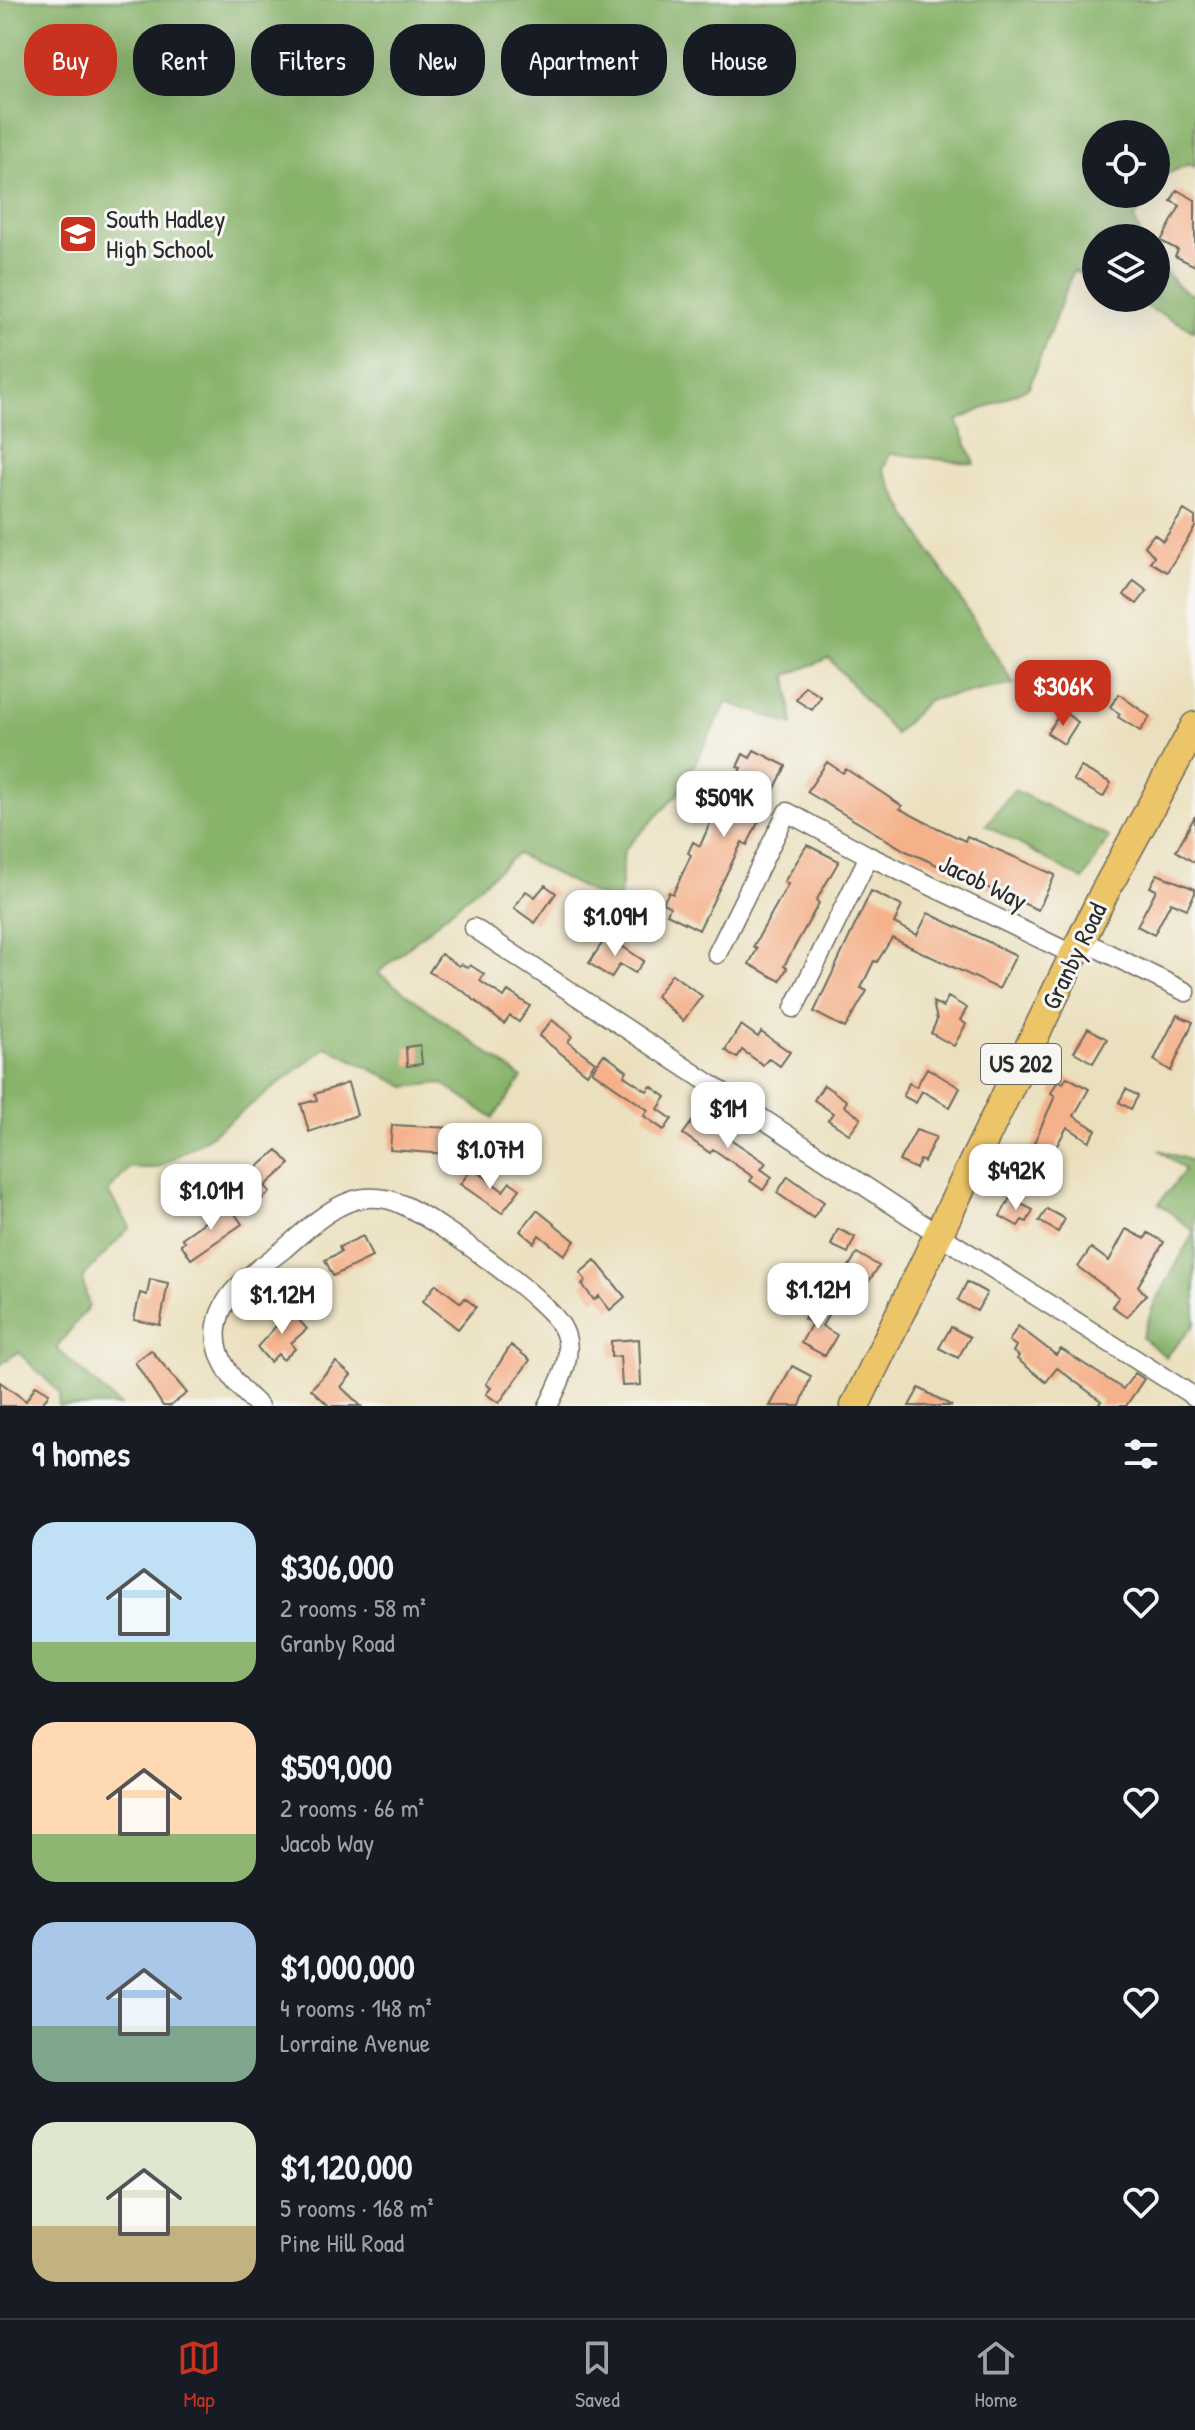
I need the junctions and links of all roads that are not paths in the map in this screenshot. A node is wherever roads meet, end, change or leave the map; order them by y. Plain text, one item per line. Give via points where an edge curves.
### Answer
1 (1195, 726) edge
2 (869, 856) junction
3 (474, 928) dead end
4 (1078, 948) junction
5 (717, 954) dead end
6 (1186, 992) dead end
7 (794, 1008) dead end
8 (939, 1234) junction
9 (1195, 1397) edge
10 (259, 1406) edge
11 (548, 1406) edge
12 (855, 1406) edge

1 - 4 main road, Granby Road / US 202
2 - 4 street, Jacob Way
2 - 5 street, Jacob Way via 787,812
2 - 7 street
3 - 8 street
4 - 6 street, Jacob Way
4 - 8 main road, Granby Road / US 202
8 - 9 street
8 - 12 main road, Granby Road / US 202
10 - 11 street via 238,1388 220,1360 215,1339 221,1310 244,1281 302,1233 346,1203 370,1198 402,1204 434,1223 558,1320 567,1341 566,1361

